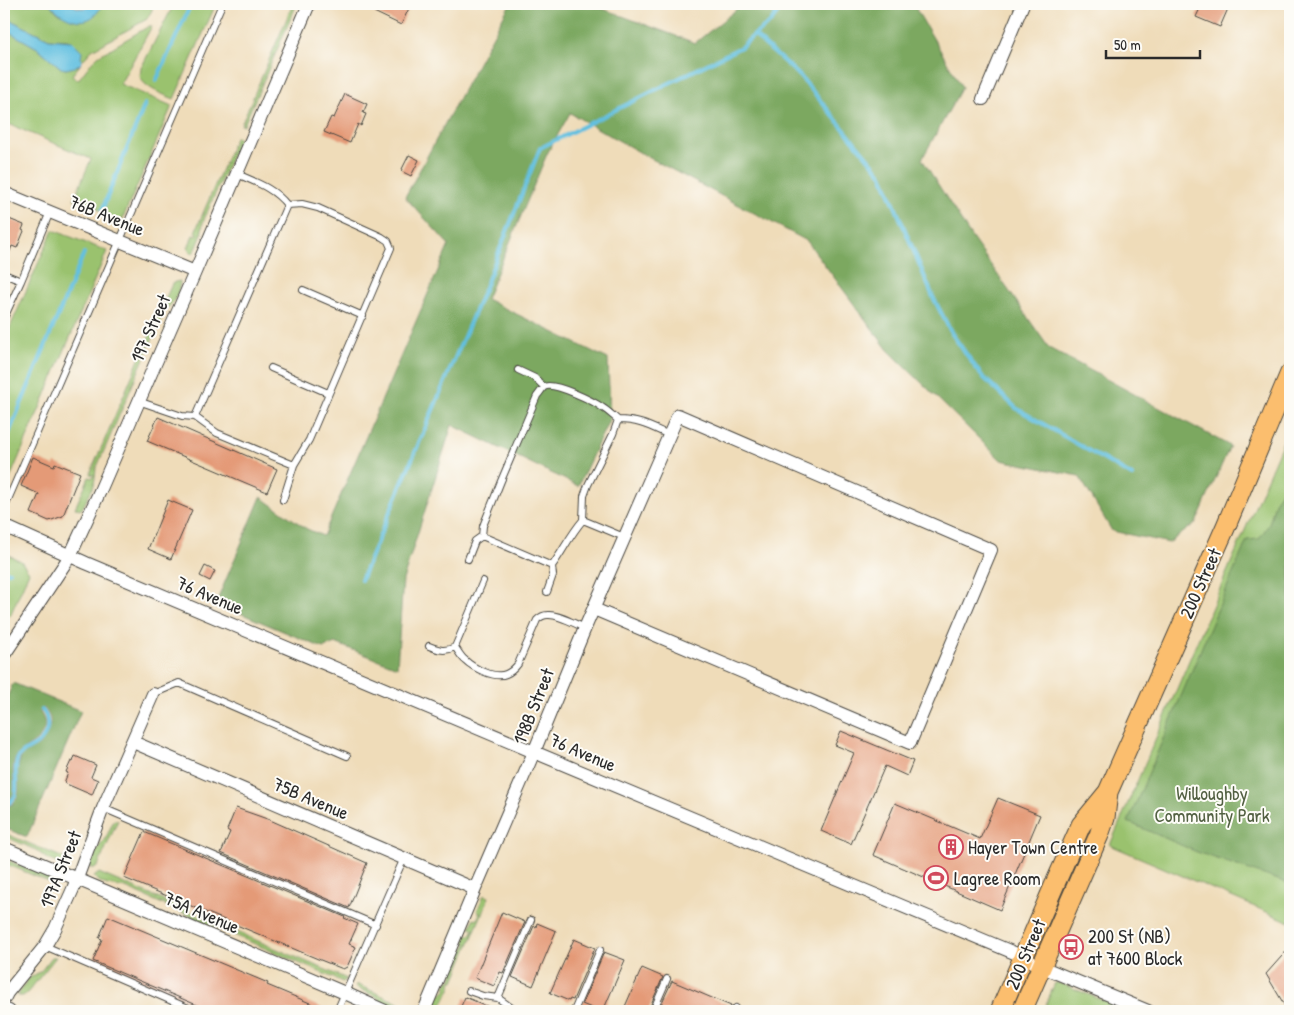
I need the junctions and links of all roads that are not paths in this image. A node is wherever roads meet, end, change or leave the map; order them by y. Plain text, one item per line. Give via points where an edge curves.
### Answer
1 (222, 4) edge
2 (310, 4) edge
3 (1023, 4) edge
4 (983, 99) dead end
5 (236, 174) junction
6 (4, 192) edge
7 (287, 205) junction
8 (50, 212) junction
9 (119, 241) junction
10 (195, 272) junction
11 (4, 274) edge
12 (21, 281) junction
13 (303, 290) dead end
14 (363, 316) junction
15 (4, 318) edge
16 (271, 368) dead end
17 (518, 370) dead end
18 (1290, 373) edge
19 (544, 387) junction
20 (328, 393) junction
21 (138, 401) junction
22 (196, 417) junction
23 (618, 420) junction
24 (669, 434) junction
25 (294, 465) junction
26 (283, 500) dead end
27 (4, 509) edge
28 (583, 520) junction
29 (4, 526) edge
30 (482, 536) junction
31 (624, 537) junction
32 (70, 556) junction
33 (468, 559) dead end
34 (552, 566) junction
35 (483, 581) dead end
36 (546, 592) dead end
37 (594, 608) junction
38 (585, 628) junction
39 (429, 646) dead end
40 (455, 647) junction
41 (4, 655) edge
42 (153, 694) joint
43 (133, 742) junction
44 (534, 752) junction
45 (347, 756) dead end
46 (1108, 792) junction
47 (104, 808) junction
48 (4, 848) edge
49 (404, 858) junction
50 (76, 879) junction
51 (475, 889) junction
52 (531, 920) dead end
53 (376, 924) junction
54 (45, 946) junction
55 (600, 950) dead end
56 (1024, 957) junction
57 (1042, 967) junction
58 (667, 978) dead end
59 (469, 991) dead end
60 (345, 993) junction
61 (498, 998) junction
62 (4, 999) edge
63 (4, 1009) edge
64 (9, 1011) edge
65 (195, 1011) edge
66 (337, 1011) edge
67 (385, 1011) edge
68 (424, 1011) edge
69 (516, 1011) edge
70 (574, 1011) edge
71 (653, 1011) edge
72 (1000, 1011) edge
73 (1022, 1011) edge
74 (1148, 1011) edge

1 - 9 lane
2 - 5 street, 197 Street
3 - 4 street
5 - 7 lane via 264,186
5 - 10 street, 197 Street
6 - 8 street, 76B Avenue
7 - 14 lane via 318,208 388,242 391,248
7 - 22 lane
8 - 9 street, 76B Avenue
8 - 12 lane
9 - 10 street, 76B Avenue
9 - 27 lane
10 - 21 street, 197 Street
11 - 12 lane
12 - 15 lane
13 - 14 lane
14 - 20 lane
16 - 20 lane
17 - 19 lane via 535,378
18 - 46 main road, 200 Street
19 - 23 lane via 586,398
19 - 30 lane via 537,396 504,473
20 - 25 lane via 309,440
21 - 22 lane via 182,416
21 - 32 street, 197 Street
22 - 25 lane via 217,433
23 - 24 lane via 630,420
23 - 28 lane via 586,490
24 - 31 street, 198B Street
24 - 37 street, 198B Street via 678,415 991,550 910,743
25 - 26 lane
28 - 31 lane
28 - 34 lane
29 - 32 street, 76 Avenue
30 - 33 lane via 476,541
30 - 34 lane
31 - 37 street, 198B Street
32 - 41 street, 197 Street
32 - 44 street, 76 Avenue
34 - 36 lane via 553,575
35 - 40 lane
37 - 38 street, 198B Street
38 - 40 lane via 548,614 541,617 518,664 513,670 498,676 477,669 463,659
38 - 44 street, 198B Street
39 - 40 lane via 442,651
42 - 43 street, 197A Street
42 - 45 lane via 179,683
43 - 47 street, 197A Street
43 - 49 street, 75B Avenue
44 - 51 street, 198B Street
44 - 56 street, 76 Avenue
46 - 56 main road, 200 Street via 1081,826
46 - 57 main road, 200 Street via 1099,835
47 - 50 street, 197A Street
47 - 53 lane
48 - 50 street, 75A Avenue
49 - 51 street, 75B Avenue
49 - 53 lane
50 - 54 street, 197A Street
50 - 60 street, 75A Avenue
51 - 68 street, 198B Street
52 - 61 lane
53 - 60 lane
54 - 62 street, 197A Street
54 - 65 lane
55 - 70 lane
56 - 57 street, 76 Avenue
56 - 72 main road, 200 Street
57 - 73 main road, 200 Street
57 - 74 street, 76 Avenue
58 - 71 lane
59 - 61 lane
60 - 66 lane
60 - 67 street, 75A Avenue
61 - 69 lane
63 - 64 street

